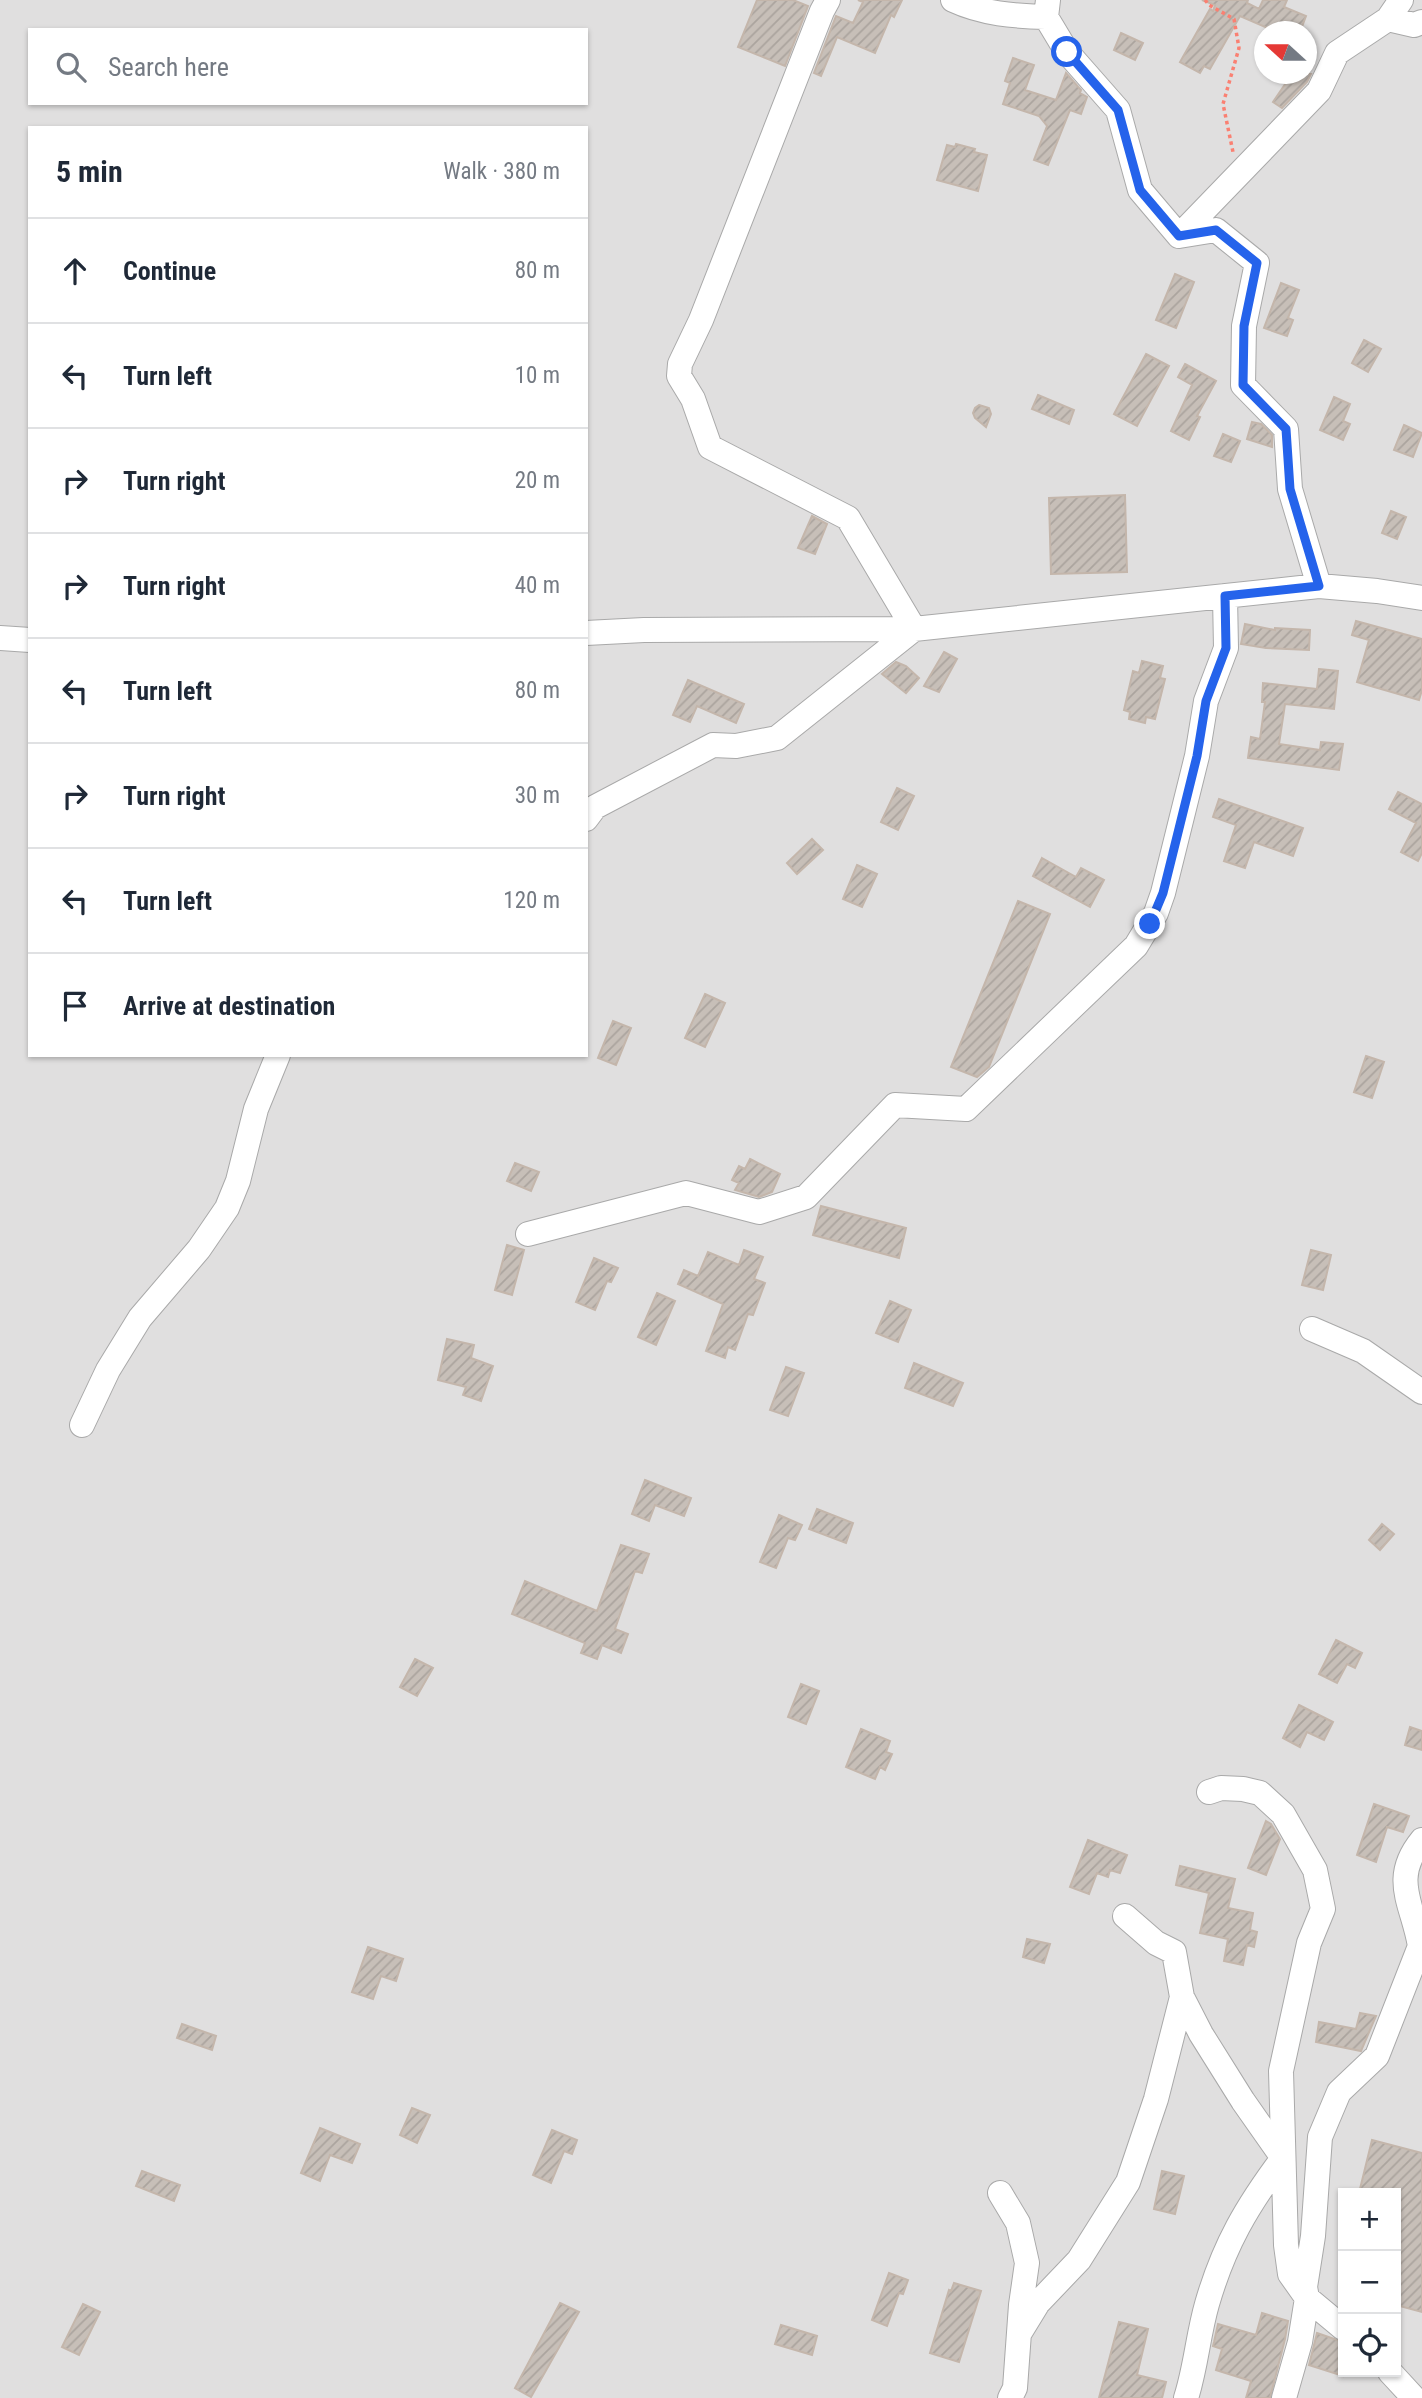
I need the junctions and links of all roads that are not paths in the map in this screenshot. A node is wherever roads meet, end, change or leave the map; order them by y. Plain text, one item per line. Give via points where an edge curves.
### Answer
1 (828, 0) edge
2 (953, 0) edge
3 (1047, 8) edge
4 (1394, 9) edge
5 (1422, 22) edge
6 (1179, 236) junction
7 (1319, 586) junction
8 (1225, 596) junction
9 (1422, 598) edge
10 (914, 629) junction
11 (588, 634) edge
12 (0, 638) edge
13 (28, 640) edge
14 (588, 816) edge
15 (277, 1057) edge
16 (528, 1234) dead end
17 (1312, 1329) dead end
18 (1422, 1392) edge
19 (82, 1425) dead end
20 (1209, 1792) dead end
21 (1422, 1840) edge
22 (1125, 1916) dead end
23 (1415, 1980) edge
24 (1182, 1997) junction
25 (1283, 2158) junction
26 (1000, 2193) dead end
27 (1307, 2298) junction
28 (1338, 2324) edge
29 (1019, 2334) junction
30 (1395, 2377) edge
31 (1010, 2398) edge
32 (1186, 2398) edge
33 (1284, 2398) edge
34 (1415, 2398) edge

1 - 10 street via 679,376 693,399 710,447 848,518
2 - 3 street via 1011,16
3 - 6 street via 1067,52 1118,110 1140,190
4 - 5 street via 1415,25
4 - 6 street via 1337,53 1319,91
6 - 7 street via 1216,230 1257,263 1244,326 1243,385 1286,429 1290,489
7 - 8 street
7 - 9 street
8 - 10 street
8 - 16 street via 1226,648 1206,701 1197,756 1156,913 1136,946 966,1109 895,1105 806,1197 759,1212 686,1193
10 - 11 street
10 - 14 street via 778,737 736,746 713,745 595,807
12 - 13 street
15 - 19 street via 256,1109 227,1208 140,1318
17 - 18 street via 1363,1351
20 - 25 street via 1221,1788 1260,1793 1283,1814 1315,1870 1321,1896 1323,1909 1309,1943 1281,2071
21 - 23 street via 1405,1870 1406,1897 1420,1946
22 - 24 street via 1174,1952
23 - 27 street via 1377,2056 1339,2092 1320,2137
24 - 25 street via 1236,2090
24 - 29 street via 1156,2099 1128,2182 1079,2260 1038,2303
25 - 27 street via 1290,2274
25 - 32 street via 1250,2203 1222,2259 1206,2306
26 - 29 street via 1018,2224 1027,2263
27 - 28 street
27 - 33 street
29 - 31 street via 1015,2388
30 - 34 street

